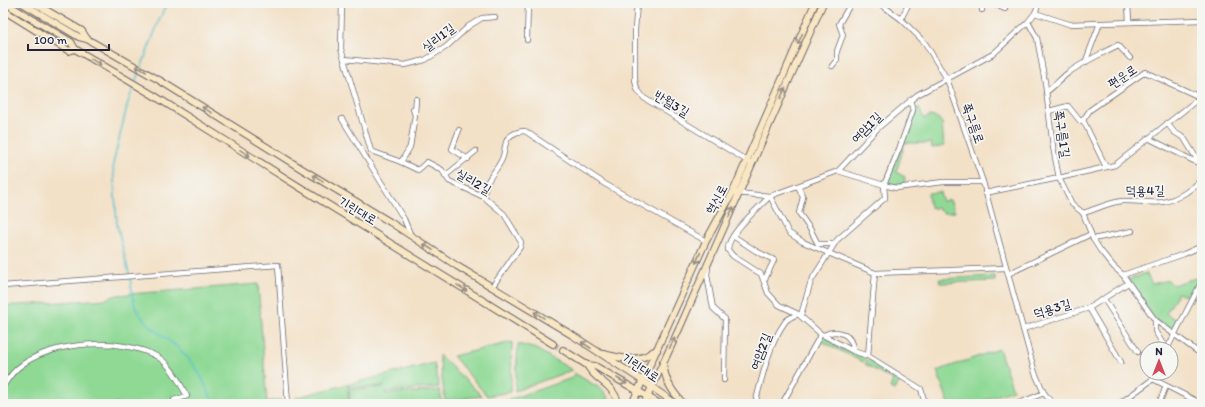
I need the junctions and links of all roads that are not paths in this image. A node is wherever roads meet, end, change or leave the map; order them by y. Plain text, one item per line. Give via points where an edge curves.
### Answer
1 (5, 3) edge
2 (22, 3) edge
3 (34, 3) edge
4 (342, 3) edge
5 (528, 3) edge
6 (637, 3) edge
7 (815, 3) edge
8 (823, 3) edge
9 (851, 3) edge
10 (879, 3) edge
11 (909, 3) edge
12 (980, 3) edge
13 (992, 3) edge
14 (1039, 3) edge
15 (1128, 3) edge
16 (1005, 9) dead end
17 (3, 10) edge
18 (982, 10) dead end
19 (1035, 13) junction
20 (495, 17) dead end
21 (901, 19) junction
22 (1202, 20) edge
23 (1028, 22) junction
24 (1129, 22) junction
25 (1100, 23) junction
26 (87, 39) junction
27 (527, 40) dead end
28 (75, 49) junction
29 (1130, 58) dead end
30 (344, 59) junction
31 (1085, 63) junction
32 (832, 66) dead end
33 (947, 79) junction
34 (1046, 92) junction
35 (1201, 97) edge
36 (416, 99) dead end
37 (910, 100) junction
38 (413, 109) dead end
39 (1048, 110) junction
40 (415, 115) junction
41 (342, 119) dead end
42 (1083, 120) junction
43 (1167, 124) junction
44 (459, 130) dead end
45 (1148, 138) junction
46 (371, 151) junction
47 (476, 151) dead end
48 (364, 154) junction
49 (468, 159) junction
50 (746, 160) junction
51 (401, 162) junction
52 (752, 164) junction
53 (1201, 165) edge
54 (1106, 167) junction
55 (838, 172) junction
56 (445, 176) junction
57 (1059, 178) junction
58 (1202, 179) edge
59 (982, 182) junction
60 (884, 185) junction
61 (798, 186) junction
62 (736, 193) junction
63 (985, 193) junction
64 (770, 196) junction
65 (484, 197) junction
66 (1083, 213) junction
67 (1132, 231) dead end
68 (734, 234) junction
69 (411, 236) junction
70 (1092, 237) junction
71 (706, 241) junction
72 (834, 244) junction
73 (1202, 246) edge
74 (829, 254) junction
75 (707, 264) junction
76 (1006, 268) junction
77 (876, 273) junction
78 (1008, 274) junction
79 (1123, 275) junction
80 (764, 281) junction
81 (1202, 281) edge
82 (1128, 283) junction
83 (3, 286) edge
84 (492, 287) junction
85 (1104, 299) junction
86 (1089, 308) junction
87 (799, 314) junction
88 (1155, 320) junction
89 (1023, 329) junction
90 (822, 334) junction
91 (1174, 334) junction
92 (1162, 341) edge
93 (1171, 341) edge
94 (553, 344) tunnel mouth
95 (564, 350) tunnel mouth
96 (657, 350) junction
97 (853, 351) junction
98 (1138, 352) dead end
99 (1202, 353) edge
100 (600, 354) junction
101 (868, 356) junction
102 (663, 361) junction
103 (1121, 362) dead end
104 (587, 365) junction
105 (724, 380) dead end
106 (643, 381) junction
107 (1150, 381) edge
108 (1157, 381) edge
109 (1166, 386) junction
110 (3, 387) edge
111 (652, 387) junction
112 (638, 391) junction
113 (1044, 393) junction
114 (648, 396) junction
115 (174, 400) dead end
116 (1197, 403) edge
117 (288, 404) edge
118 (619, 404) edge
119 (632, 404) edge
120 (644, 404) edge
121 (660, 404) edge
122 (676, 404) edge
123 (681, 404) edge
124 (755, 404) edge
125 (782, 404) edge
126 (925, 404) edge
127 (1017, 404) edge
128 (1053, 404) edge
129 (1119, 404) edge
130 (1159, 404) edge
131 (1202, 404) edge

1 - 28 street via 71,42
2 - 26 street via 79,37
3 - 26 street via 82,31
4 - 30 street via 341,50
5 - 27 street
6 - 50 street, 반월3길 via 637,89 644,98
7 -> 50 street, 혁신로
52 -> 8 street, 혁신로
9 - 32 street via 839,24 843,35 837,51 837,60
10 - 21 street, 쪽구름로
11 - 21 street
12 - 18 street
13 - 16 street
14 - 19 street
15 - 24 street
17 - 28 street via 69,51
19 - 23 street
19 - 25 street via 1069,24
20 - 30 street, 실리1길 via 482,18 425,60 404,65
21 - 33 street, 쪽구름로 via 925,43
22 - 24 street
23 - 33 street via 993,54
23 - 34 street, 쪽구름1길 via 1037,38
24 - 25 street
25 - 31 street
69 -> 26 street, 기린대로 via 160,80
28 -> 94 street, 기린대로 via 153,94
29 - 31 street via 1118,45
30 - 46 street
31 - 34 street via 1068,73
33 - 37 street, 여암1길
33 - 59 street, 쪽구름로
34 - 39 street, 쪽구름1길
35 - 42 street, 편운로 via 1145,72 1090,110
35 - 43 street, 편운로
36 - 40 street
37 - 55 street, 여암1길 via 878,128
37 - 60 street via 913,110
38 - 40 street
39 - 42 street via 1068,106 1080,121
39 - 57 street, 쪽구름1길
40 - 51 street via 410,147
41 - 48 street
42 - 54 street
43 - 45 street, 편운로
43 - 53 street via 1184,138
44 - 49 street, 실리2길 via 452,149
45 - 53 street
45 - 54 street, 편운로 via 1115,165
46 - 48 street
46 - 51 street, 실리2길
47 - 49 street, 실리2길
48 - 69 street via 404,219
49 - 56 street, 실리2길
50 - 52 street, 반월3길
50 - 62 street, 혁신로
51 - 56 street, 실리2길 via 418,170 427,162 442,170
52 - 62 street, 혁신로
54 - 57 street, 편운로
55 - 60 street
55 - 61 street, 여암1길
56 - 65 street, 실리2길 via 449,181
57 - 63 street, 편운로
57 - 66 street via 1072,204
58 - 66 street, 덕용4길 via 1175,199 1161,203 1120,201
59 - 60 street via 943,182 896,188
59 - 63 street, 쪽구름로
60 - 72 street via 885,198
61 - 64 street, 여암1길
61 - 72 street via 802,197 799,213 818,244
62 - 64 street, 여암1길
62 - 71 street, 혁신로
75 -> 62 street, 혁신로
63 - 76 street, 쪽구름로
64 - 68 street, 여암1길
64 - 74 street via 789,233
65 - 71 street via 485,185 498,168 507,141 515,133 525,131 605,184
65 - 84 street, 실리2길 via 504,214 521,242
66 - 70 street
67 - 70 street
68 - 80 street via 728,247 730,254 761,274
68 - 80 street via 756,251 774,260
84 -> 69 street, 기린대로
70 - 78 street via 1066,246
70 - 79 street
71 -> 96 street, 혁신로
72 - 74 street
73 - 79 street
74 - 77 street
74 - 87 street via 811,281
102 -> 75 street, 혁신로
75 - 105 street via 713,308 725,319
76 - 77 street
76 - 78 street, 쪽구름로
77 - 101 street
78 - 89 street, 쪽구름로
79 - 82 street
80 - 87 street via 768,293 779,305
81 - 91 street
82 - 85 street, 덕용3길
82 - 88 street
83 - 117 street via 278,264
100 -> 84 street, 기린대로
85 - 86 street, 덕용3길
85 - 98 street
86 - 89 street, 덕용3길
86 - 103 street, 덕용3길
87 - 90 street
87 - 124 street, 여암2길 via 786,321 774,342
88 - 91 street
88 - 92 street via 1155,331
89 - 113 street, 쪽구름로 via 1035,373
90 - 97 street
90 - 97 street via 834,332 846,335 851,340
90 - 125 street
91 - 93 street
91 - 99 street
95 - 104 street, 기린대로
96 - 100 street via 645,357 630,359
96 - 106 street, 혁신로
97 - 101 street
100 - 106 street, 기린대로
101 - 126 street via 921,389
102 - 111 street, 혁신로
102 - 123 street via 668,384
104 -> 112 street, 기린대로 via 595,366
104 - 118 street via 591,373 616,394
106 - 111 street, 기린대로
106 - 112 street, 혁신로
107 - 129 street
108 - 109 street
109 - 116 street
109 - 130 street
110 - 115 street via 8,378 23,364 43,353 69,347 106,344 140,349 159,358 171,369 187,396
111 - 114 street, 혁신로
111 - 122 street, 기린대로
112 - 114 street, 기린대로
112 - 119 street, 혁신로
113 - 127 street
113 - 128 street, 쪽구름로
114 - 120 street, 혁신로
114 - 121 street, 기린대로
116 - 131 street

